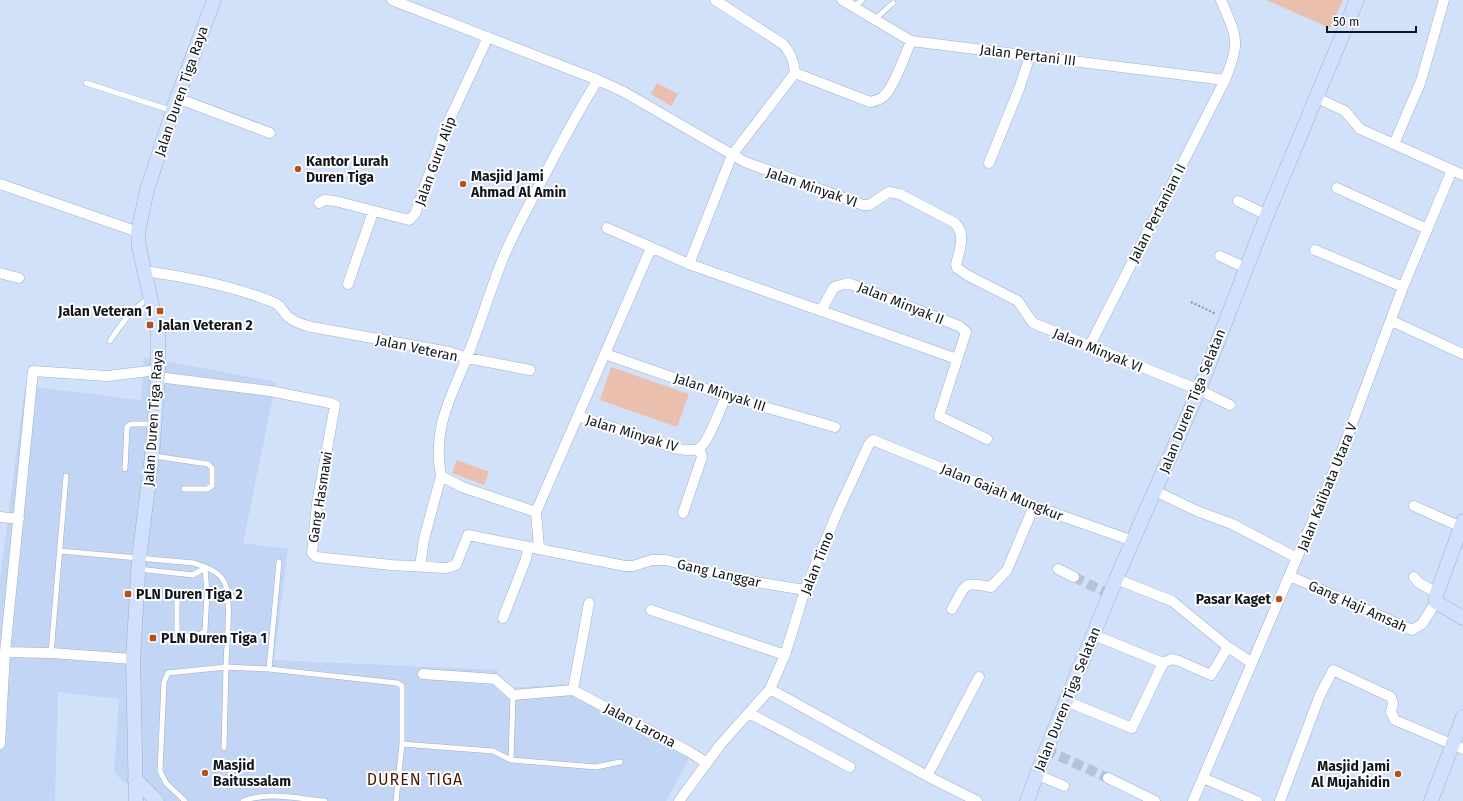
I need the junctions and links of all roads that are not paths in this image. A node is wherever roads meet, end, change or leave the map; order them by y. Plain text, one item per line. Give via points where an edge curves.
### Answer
1 (214, 0) edge
2 (392, 0) edge
3 (715, 0) edge
4 (842, 0) edge
5 (1221, 0) edge
6 (1357, 0) edge
7 (1444, 0) edge
8 (859, 3) edge
9 (893, 3) dead end
10 (875, 19) junction
11 (488, 37) junction
12 (911, 41) junction
13 (1030, 56) junction
14 (795, 73) junction
15 (598, 80) junction
16 (1224, 80) junction
17 (86, 83) dead end
18 (177, 98) junction
19 (1317, 98) junction
20 (173, 111) junction
21 (270, 133) dead end
22 (1394, 144) junction
23 (732, 155) junction
24 (989, 162) dead end
25 (1452, 170) junction
26 (1463, 175) edge
27 (0, 184) edge
28 (1337, 188) dead end
29 (1238, 201) dead end
30 (319, 203) dead end
31 (373, 212) junction
32 (1267, 215) junction
33 (607, 228) dead end
34 (1427, 228) junction
35 (138, 232) junction
36 (651, 248) junction
37 (1315, 250) dead end
38 (1220, 256) dead end
39 (689, 264) junction
40 (1246, 268) junction
41 (144, 271) junction
42 (0, 273) edge
43 (19, 278) dead end
44 (348, 284) dead end
45 (1404, 287) junction
46 (151, 297) junction
47 (821, 311) junction
48 (1392, 321) junction
49 (110, 341) dead end
50 (1089, 346) junction
51 (606, 354) junction
52 (1463, 354) edge
53 (467, 358) junction
54 (957, 359) junction
55 (530, 370) dead end
56 (158, 373) junction
57 (1199, 390) junction
58 (726, 396) junction
59 (1230, 405) dead end
60 (578, 416) junction
61 (154, 424) junction
62 (835, 427) dead end
63 (987, 439) dead end
64 (873, 440) joint
65 (699, 448) junction
66 (152, 456) junction
67 (125, 469) dead end
68 (66, 476) dead end
69 (441, 476) junction
70 (184, 489) dead end
71 (1155, 491) junction
72 (1034, 506) junction
73 (1414, 506) dead end
74 (536, 512) junction
75 (683, 513) dead end
76 (0, 517) edge
77 (19, 519) junction
78 (1462, 524) edge
79 (1133, 541) junction
80 (528, 547) junction
81 (539, 548) junction
82 (60, 551) junction
83 (1298, 558) junction
84 (279, 562) dead end
85 (139, 564) junction
86 (420, 566) junction
87 (633, 566) joint
88 (205, 568) junction
89 (1058, 569) dead end
90 (1290, 576) junction
91 (1074, 577) tunnel mouth
92 (1414, 577) dead end
93 (1116, 579) junction
94 (805, 590) junction
95 (207, 593) junction
96 (228, 594) junction
97 (177, 597) dead end
98 (1436, 597) junction
99 (589, 603) dead end
100 (952, 609) dead end
101 (651, 610) dead end
102 (503, 618) dead end
103 (1463, 618) edge
104 (1094, 635) junction
105 (1228, 646) junction
106 (3, 652) edge
107 (52, 653) junction
108 (785, 655) junction
109 (133, 659) junction
110 (1163, 663) junction
111 (1252, 663) junction
112 (226, 667) junction
113 (269, 669) junction
114 (424, 674) dead end
115 (979, 677) dead end
116 (573, 690) junction
117 (770, 690) junction
118 (513, 695) junction
119 (1066, 702) junction
120 (749, 713) junction
121 (1463, 717) edge
122 (0, 744) edge
123 (402, 744) junction
124 (1457, 746) edge
125 (224, 748) dead end
126 (512, 760) junction
127 (620, 762) dead end
128 (707, 763) junction
129 (850, 767) dead end
130 (1036, 774) junction
131 (927, 776) junction
132 (1108, 778) tunnel mouth
133 (1203, 778) junction
134 (135, 779) junction
135 (1064, 786) dead end
136 (136, 801) edge
137 (157, 801) edge
138 (185, 801) edge
139 (243, 801) edge
140 (326, 801) edge
141 (396, 801) edge
142 (679, 801) edge
143 (977, 801) edge
144 (1027, 801) edge
145 (1155, 801) edge
146 (1193, 801) edge
147 (1257, 801) edge
148 (1280, 801) edge
149 (1431, 801) edge

1 - 18 street, Jalan Duren Tiga Raya
2 - 11 street
3 - 14 street via 783,44 794,62
4 - 8 street, Jalan Pertani III
5 - 16 street, Jalan Pertanian II via 1234,30 1236,42 1236,51
6 - 19 street, Jalan Duren Tiga Selatan
7 - 22 street via 1420,81
8 - 10 street, Jalan Pertani III
9 - 10 lane
10 - 12 street, Jalan Pertani III
11 - 15 street
11 - 31 street, Jalan Guru Alip via 446,127 415,214 409,220
12 - 13 street, Jalan Pertani III
12 - 14 street via 890,88 877,101 870,102
13 - 16 street, Jalan Pertani III
13 - 24 street
14 - 23 street
15 - 23 street via 624,92
15 - 53 street, Jalan Veteran via 567,132 505,254 480,316
16 - 50 street, Jalan Pertanian II
17 - 20 lane
18 - 20 street, Jalan Duren Tiga Raya
18 - 21 street
19 - 22 street via 1344,111 1360,129
19 - 32 street, Jalan Duren Tiga Selatan
20 - 35 street, Jalan Duren Tiga Raya via 146,190
22 - 25 street
23 - 39 street
23 - 50 street, Jalan Minyak VI via 777,175 863,205 869,205 889,192 900,194 954,223 960,229 962,236 956,264 961,272 1018,301 1033,323
25 - 26 street
25 - 34 street, Jalan Kalibata Utara V
27 - 35 street
28 - 34 street
29 - 32 street
30 - 31 street, Jalan Guru Alip via 325,200 335,201
31 - 44 street
32 - 40 street, Jalan Duren Tiga Selatan
33 - 36 street
34 - 45 street, Jalan Kalibata Utara V
35 - 41 street, Jalan Duren Tiga Raya
36 - 39 street
36 - 51 street, Jalan Minyak IV
37 - 45 street
38 - 40 street
39 - 47 street
40 - 57 street, Jalan Duren Tiga Selatan
41 - 46 street, Jalan Duren Tiga Raya
41 - 53 street, Jalan Veteran via 223,286 264,299 277,304 294,320 306,326 449,352
42 - 43 street
45 - 48 street, Jalan Kalibata Utara V
46 - 49 lane via 133,311
46 - 56 street, Jalan Duren Tiga Raya via 158,332
47 - 54 street
47 - 54 street, Jalan Minyak II via 834,287 843,283 857,285 959,326 966,332
48 - 52 street
48 - 83 street, Jalan Kalibata Utara V
50 - 57 street, Jalan Minyak VI
51 - 58 street, Jalan Minyak III
51 - 60 street, Jalan Minyak IV
53 - 55 street
53 - 69 street via 450,394 440,432 438,460
54 - 63 street, Jalan Minyak II via 939,416
56 - 61 street, Jalan Duren Tiga Raya
56 - 77 street via 107,376 33,371
56 - 86 street, Gang Hasmawi via 334,404 317,504 312,553 316,557
57 - 59 street, Jalan Minyak VI
57 - 71 street, Jalan Duren Tiga Selatan
58 - 62 street, Jalan Minyak III
58 - 65 street via 705,442
60 - 65 street, Jalan Minyak IV via 678,449
60 - 74 street, Jalan Minyak IV
61 - 66 street, Jalan Duren Tiga Raya
61 - 67 lane via 131,424 127,427
64 - 72 street, Jalan Gajah Mungkur
64 - 94 street, Jalan Timo via 837,514
65 - 75 street via 702,457
66 - 70 lane via 208,464 212,468 212,486 207,489
66 - 85 street, Jalan Duren Tiga Raya
68 - 82 lane
69 - 74 street via 462,487
69 - 86 street via 424,539
71 - 79 street, Jalan Duren Tiga Selatan
71 - 83 street via 1232,524
72 - 79 street, Jalan Gajah Mungkur
72 - 100 street via 1007,570 991,587 971,583 966,585
73 - 78 street
74 - 81 street
76 - 77 street
77 - 106 street
78 - 98 street
79 - 93 street, Jalan Duren Tiga Selatan
80 - 81 street, Gang Hasmawi
80 - 86 street, Gang Hasmawi via 468,534 456,565 446,568
80 - 102 street via 526,559
81 - 87 street, Gang Hasmawi
82 - 85 lane
82 - 107 lane
83 - 90 street, Jalan Kalibata Utara V
84 - 113 lane
85 - 88 lane via 194,563
85 - 88 lane via 193,575
85 - 109 street, Jalan Duren Tiga Raya
87 - 94 street, Gang Langgar via 652,560 666,560 744,581
88 - 95 lane
88 - 96 lane via 211,569 224,580
89 - 91 street
90 - 98 street, Gang Haji Amsah via 1412,630 1422,624
90 - 111 street, Jalan Kalibata Utara V
92 - 98 street
93 - 104 street, Jalan Duren Tiga Selatan via 1107,593
93 - 105 street via 1172,601
94 - 108 street, Jalan Timo
95 - 96 lane
95 - 97 lane via 205,631 200,635 182,636 177,632
96 - 112 lane
98 - 103 street
99 - 116 street
101 - 108 street
104 - 110 street
104 - 119 street, Jalan Duren Tiga Selatan
105 - 110 street via 1211,675 1172,659
105 - 111 street
106 - 107 street
106 - 122 street
107 - 109 street
108 - 117 street, Jalan Timo
109 - 134 street, Jalan Duren Tiga Raya
110 - 119 street via 1132,728
111 - 133 street, Jalan Kalibata Utara V
112 - 113 lane
112 - 125 lane
112 - 138 lane via 168,673 164,682 160,771 166,783
113 - 123 lane via 397,683 402,686
114 - 118 street via 495,679
115 - 131 street
116 - 118 street
116 - 128 street, Jalan Larona via 688,750
117 - 120 street, Jalan Timo
117 - 131 street
118 - 126 lane
119 - 130 street, Jalan Duren Tiga Selatan
120 - 128 street, Jalan Timo
120 - 129 street
121 - 124 street
123 - 126 lane via 494,751
123 - 141 lane
124 - 148 street via 1394,720 1390,712 1393,703 1391,697 1333,670 1320,695
124 - 149 street
126 - 127 lane via 596,767
128 - 142 street, Jalan Timo
130 - 135 street
130 - 144 street, Jalan Duren Tiga Selatan
131 - 143 street
132 - 145 street
133 - 146 street, Jalan Kalibata Utara V
133 - 147 street
134 - 136 street, Jalan Duren Tiga Raya
134 - 137 street
139 - 140 lane via 256,796

